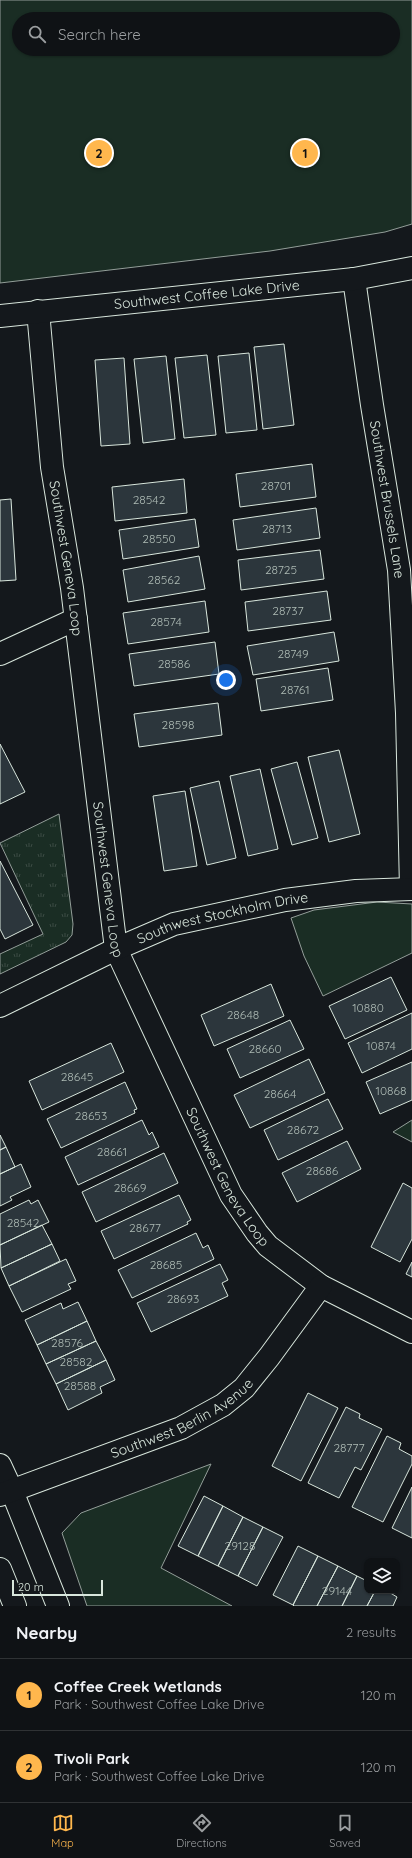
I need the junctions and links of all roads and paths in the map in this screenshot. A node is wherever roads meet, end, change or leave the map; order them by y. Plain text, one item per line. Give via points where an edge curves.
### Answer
1 (412, 268) edge
2 (354, 279) junction
3 (38, 311) junction
4 (0, 316) edge
5 (405, 570) edge
6 (76, 619) junction
7 (0, 654) edge
8 (412, 889) edge
9 (116, 949) junction
10 (0, 1006) edge
11 (321, 1286) junction
12 (412, 1332) edge
13 (0, 1465) edge
14 (6, 1493) edge
15 (0, 1569) edge
16 (15, 1606) edge
17 (58, 1606) edge

1 - 2 street, Southwest Coffee Lake Drive
2 - 3 street, Southwest Coffee Lake Drive
2 - 5 street, Southwest Brussels Lane via 372,405
3 - 4 street, Southwest Coffee Lake Drive
3 - 6 street, Southwest Geneva Loop via 52,467
5 - 8 street, Southwest Brussels Lane
6 - 7 street
6 - 9 street, Southwest Geneva Loop
8 - 9 street, Southwest Stockholm Drive via 356,891 285,900 174,924
9 - 10 street, Southwest Stockholm Drive
9 - 11 street, Southwest Geneva Loop via 231,1195 268,1246
11 - 12 street, Southwest Geneva Loop
11 - 14 street, Southwest Berlin Avenue via 248,1383 223,1405 181,1428
13 - 14 street
14 - 17 street
15 - 16 street

